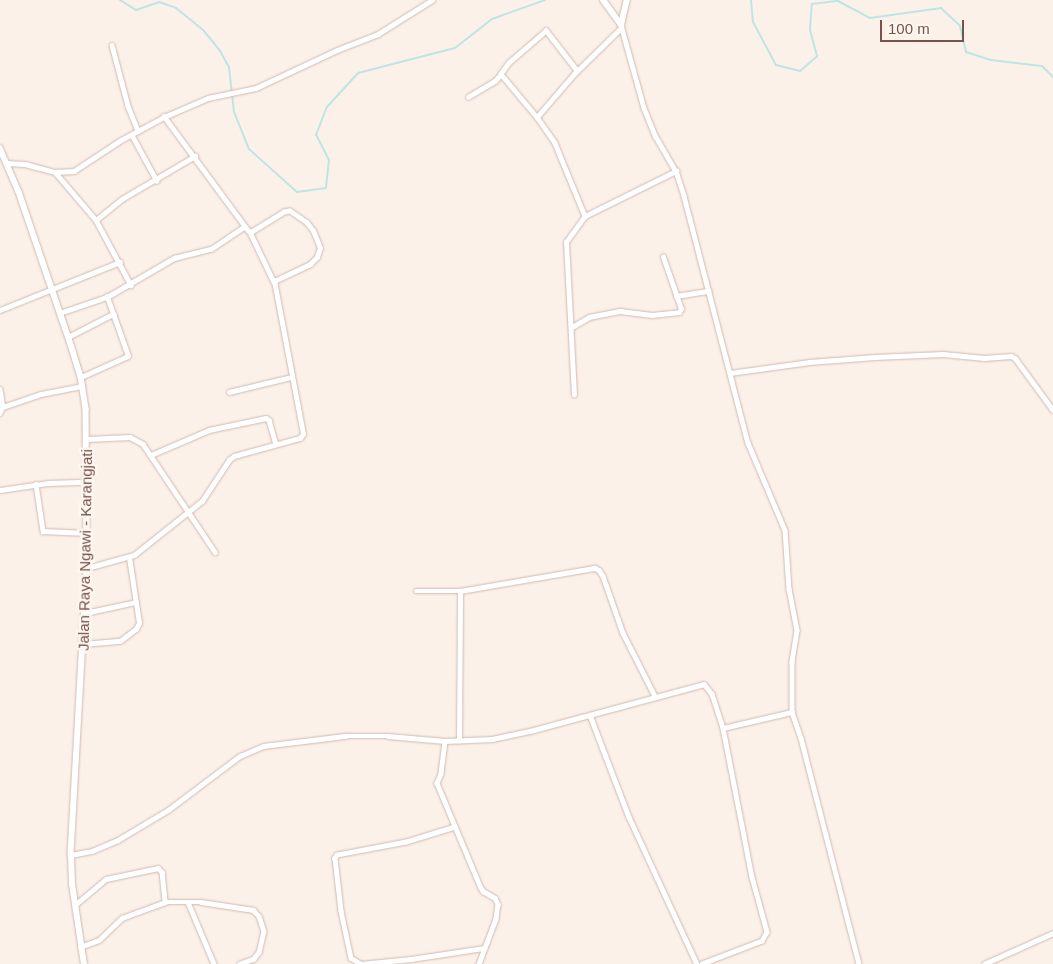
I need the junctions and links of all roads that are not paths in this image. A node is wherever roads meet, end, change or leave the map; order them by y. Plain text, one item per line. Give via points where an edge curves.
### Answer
1 (432, 0) edge
2 (627, 0) edge
3 (604, 2) edge
4 (621, 27) junction
5 (112, 45) dead end
6 (577, 71) junction
7 (501, 74) junction
8 (468, 97) dead end
9 (537, 116) junction
10 (164, 117) junction
11 (138, 131) junction
12 (132, 135) junction
13 (0, 148) edge
14 (195, 156) junction
15 (7, 163) junction
16 (676, 171) junction
17 (55, 172) junction
18 (157, 180) junction
19 (585, 216) junction
20 (96, 220) junction
21 (244, 227) junction
22 (250, 232) junction
23 (663, 257) dead end
24 (120, 262) junction
25 (274, 282) junction
26 (131, 285) junction
27 (51, 289) junction
28 (709, 292) junction
29 (676, 296) junction
30 (107, 298) junction
31 (0, 310) edge
32 (60, 313) junction
33 (113, 314) junction
34 (572, 327) junction
35 (68, 337) junction
36 (730, 374) junction
37 (81, 377) junction
38 (291, 377) junction
39 (82, 386) junction
40 (0, 388) edge
41 (229, 392) dead end
42 (574, 395) dead end
43 (3, 408) junction
44 (1053, 410) edge
45 (0, 413) edge
46 (87, 439) junction
47 (276, 444) junction
48 (151, 455) junction
49 (86, 482) junction
50 (36, 484) junction
51 (0, 490) edge
52 (189, 512) junction
53 (87, 533) junction
54 (215, 552) dead end
55 (129, 558) junction
56 (87, 568) junction
57 (416, 591) dead end
58 (460, 591) junction
59 (136, 602) junction
60 (85, 613) junction
61 (83, 644) junction
62 (655, 696) junction
63 (792, 712) junction
64 (590, 715) junction
65 (723, 728) junction
66 (445, 741) junction
67 (459, 741) junction
68 (455, 827) junction
69 (71, 854) junction
70 (165, 902) junction
71 (188, 902) junction
72 (75, 905) junction
73 (1053, 934) edge
74 (80, 947) junction
75 (484, 948) junction
76 (351, 958) junction
77 (84, 964) edge
78 (214, 964) edge
79 (240, 964) edge
80 (349, 964) edge
81 (479, 964) edge
82 (697, 964) edge
83 (702, 964) edge
84 (859, 964) edge
85 (984, 964) edge

1 - 10 street via 378,34 256,88 198,102
2 - 4 street
3 - 4 main road
4 - 6 street
4 - 16 street via 644,108
5 - 11 street
6 - 7 street via 546,31
6 - 9 street
7 - 8 street
7 - 9 street
9 - 19 street via 555,143
10 - 11 street
10 - 14 street
11 - 12 street
12 - 17 street via 80,169
12 - 18 street
13 - 15 street, Jalan Raya Ngawi - Karangjati
14 - 18 street
14 - 21 street
15 - 17 street
15 - 27 street, Jalan Raya Ngawi - Karangjati
16 - 19 street
16 - 28 street
17 - 20 street
18 - 20 street via 122,199
19 - 34 street via 565,248
20 - 24 street
21 - 22 street
21 - 26 street via 211,249 174,258
22 - 25 street
22 - 25 street via 290,211 313,231 320,248 317,258
23 - 29 street
24 - 26 street
24 - 27 street
25 - 38 street
26 - 30 street
27 - 31 street
27 - 32 street, Jalan Raya Ngawi - Karangjati
28 - 29 street
28 - 36 street
29 - 34 street via 681,309 678,313 652,315 620,311 589,317
30 - 32 street
30 - 33 street
32 - 35 street, Jalan Raya Ngawi - Karangjati
33 - 35 street
33 - 37 street via 128,356
34 - 42 street
35 - 37 street, Jalan Raya Ngawi - Karangjati
36 - 44 street via 809,362 875,357 1011,356
36 - 63 street via 748,443 785,530 789,589 797,630 792,662
37 - 39 street, Jalan Raya Ngawi - Karangjati
38 - 41 street
38 - 47 street via 303,434 300,438
39 - 43 street via 41,394
39 - 46 street, Jalan Raya Ngawi - Karangjati
40 - 43 street
43 - 45 street
46 - 48 street via 130,437 143,444
46 - 49 street, Jalan Raya Ngawi - Karangjati
47 - 48 street via 266,418 209,430
47 - 52 street via 229,460 208,494
48 - 52 street
49 - 50 street
49 - 53 street, Jalan Raya Ngawi - Karangjati
50 - 51 street
50 - 53 street via 43,531
52 - 54 street
52 - 55 street
53 - 56 street, Jalan Raya Ngawi - Karangjati
55 - 56 street
55 - 59 street
56 - 60 street, Jalan Raya Ngawi - Karangjati
57 - 58 street
58 - 62 street via 595,568 603,576 623,633
58 - 67 street
59 - 60 street
59 - 61 street via 138,623 130,635 120,640
60 - 61 street, Jalan Raya Ngawi - Karangjati
61 - 69 street, Jalan Raya Ngawi - Karangjati
62 - 64 street
62 - 65 street via 706,684
63 - 65 street
63 - 84 street
64 - 67 street via 492,739
64 - 82 street via 629,817
65 - 83 street via 752,877 767,932 762,941
66 - 67 street
66 - 68 street via 437,783
66 - 69 street via 346,736 263,746 240,756 168,810 118,840 92,851
68 - 75 street via 480,886 498,904 496,919
68 - 76 street via 406,842 337,855 340,903
69 - 72 main road, Jalan Raya Ngawi - Karangjati
70 - 71 street
70 - 72 street via 162,872 158,868 114,876 96,886
70 - 74 street via 122,918 99,940
71 - 78 street
71 - 79 street via 253,910 259,916 264,932 259,952 254,959
72 - 74 main road, Jalan Raya Ngawi - Karangjati
73 - 85 street
74 - 77 main road, Jalan Raya Ngawi - Karangjati
75 - 76 street via 361,964
75 - 81 street
76 - 80 street

